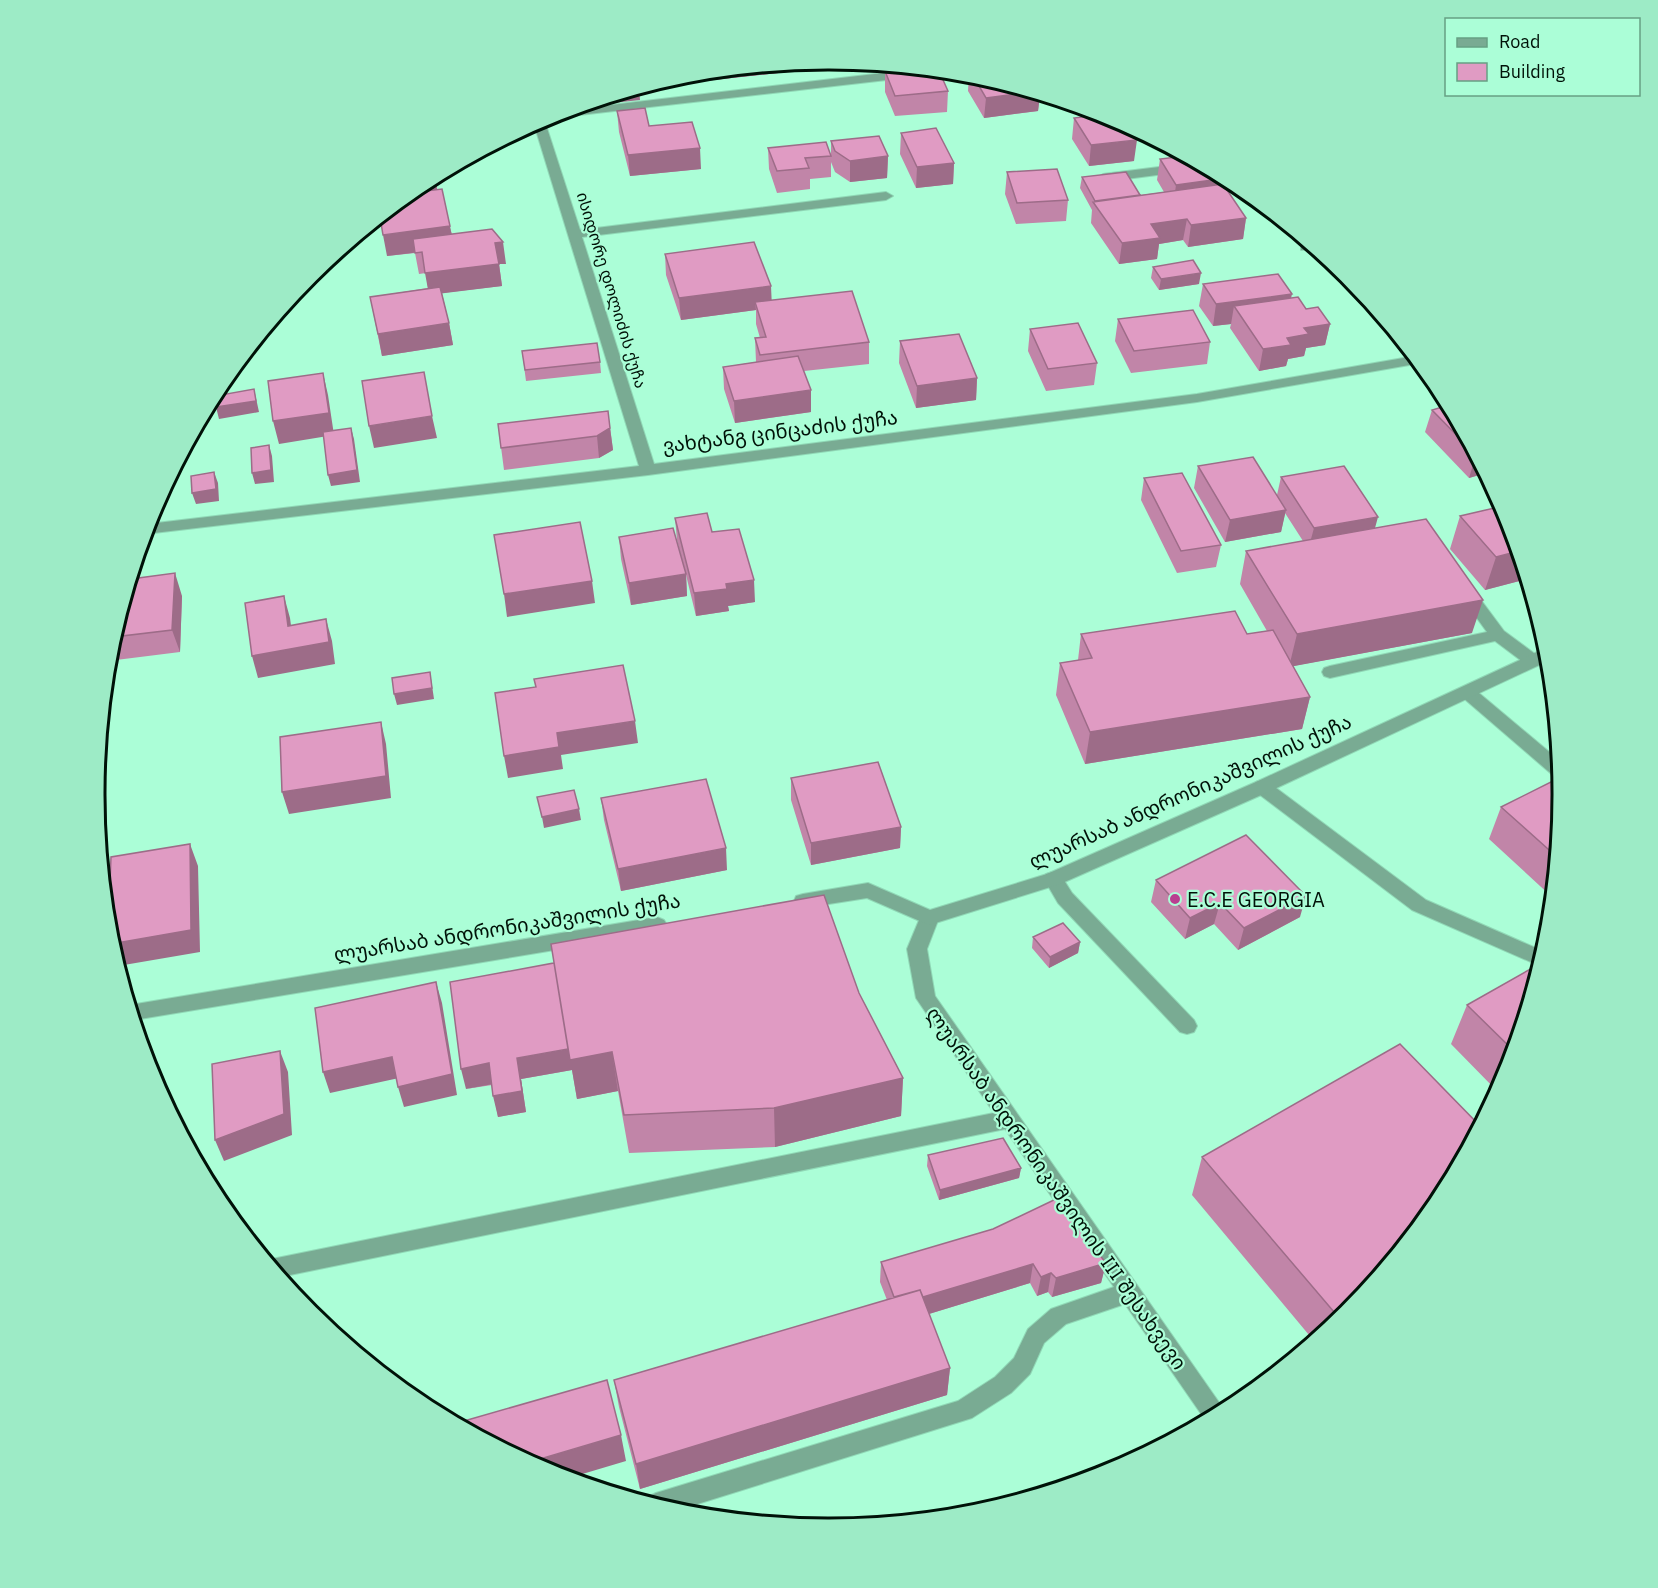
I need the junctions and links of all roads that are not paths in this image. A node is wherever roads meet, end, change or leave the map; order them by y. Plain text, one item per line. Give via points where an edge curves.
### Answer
1 (901, 75) edge
2 (591, 111) edge
3 (542, 130) edge
4 (1190, 167) edge
5 (1095, 180) edge
6 (886, 196) dead end
7 (577, 234) junction
8 (1409, 361) edge
9 (648, 470) junction
10 (157, 528) edge
11 (1457, 580) edge
12 (1498, 635) junction
13 (1539, 656) edge
14 (1540, 658) edge
15 (1330, 672) dead end
16 (1467, 692) junction
17 (1551, 764) edge
18 (1262, 787) junction
19 (1053, 879) junction
20 (786, 904) edge
21 (929, 918) junction
22 (670, 923) edge
23 (1534, 956) edge
24 (139, 1011) edge
25 (1187, 1026) dead end
26 (1009, 1119) junction
27 (281, 1266) edge
28 (1130, 1292) junction
29 (1211, 1409) edge
30 (672, 1500) edge

1 - 2 street
3 - 7 street, ისიდორე დოლიძის ქუჩა
4 - 5 street
6 - 7 street
7 - 9 street, ისიდორე დოლიძის ქუჩა
8 - 9 street, ვახტანგ ცინცაძის ქუჩა via 1197,398
9 - 10 street, ვახტანგ ცინცაძის ქუჩა
11 - 12 street
12 - 13 street
12 - 15 street
14 - 16 street, ლუარსაბ ანდრონიკაშვილის ქუჩა
16 - 17 street
16 - 18 street, ლუარსაბ ანდრონიკაშვილის ქუჩა
18 - 19 street, ლუარსაბ ანდრონიკაშვილის ქუჩა
18 - 23 street via 1419,905
19 - 21 street, ლუარსაბ ანდრონიკაშვილის ქუჩა
19 - 25 street via 1065,898
20 - 21 street via 868,890
21 - 26 street, ლუარსაბ ანდრონიკაშვილის III შესახვევი via 917,949 926,998
22 - 24 street, ლუარსაბ ანდრონიკაშვილის ქუჩა
26 - 27 street
26 - 28 street, ლუარსაბ ანდრონიკაშვილის III შესახვევი
28 - 29 street, ლუარსაბ ანდრონიკაშვილის III შესახვევი
28 - 30 street via 1059,1316 1036,1336 1022,1366 1003,1385 964,1410

